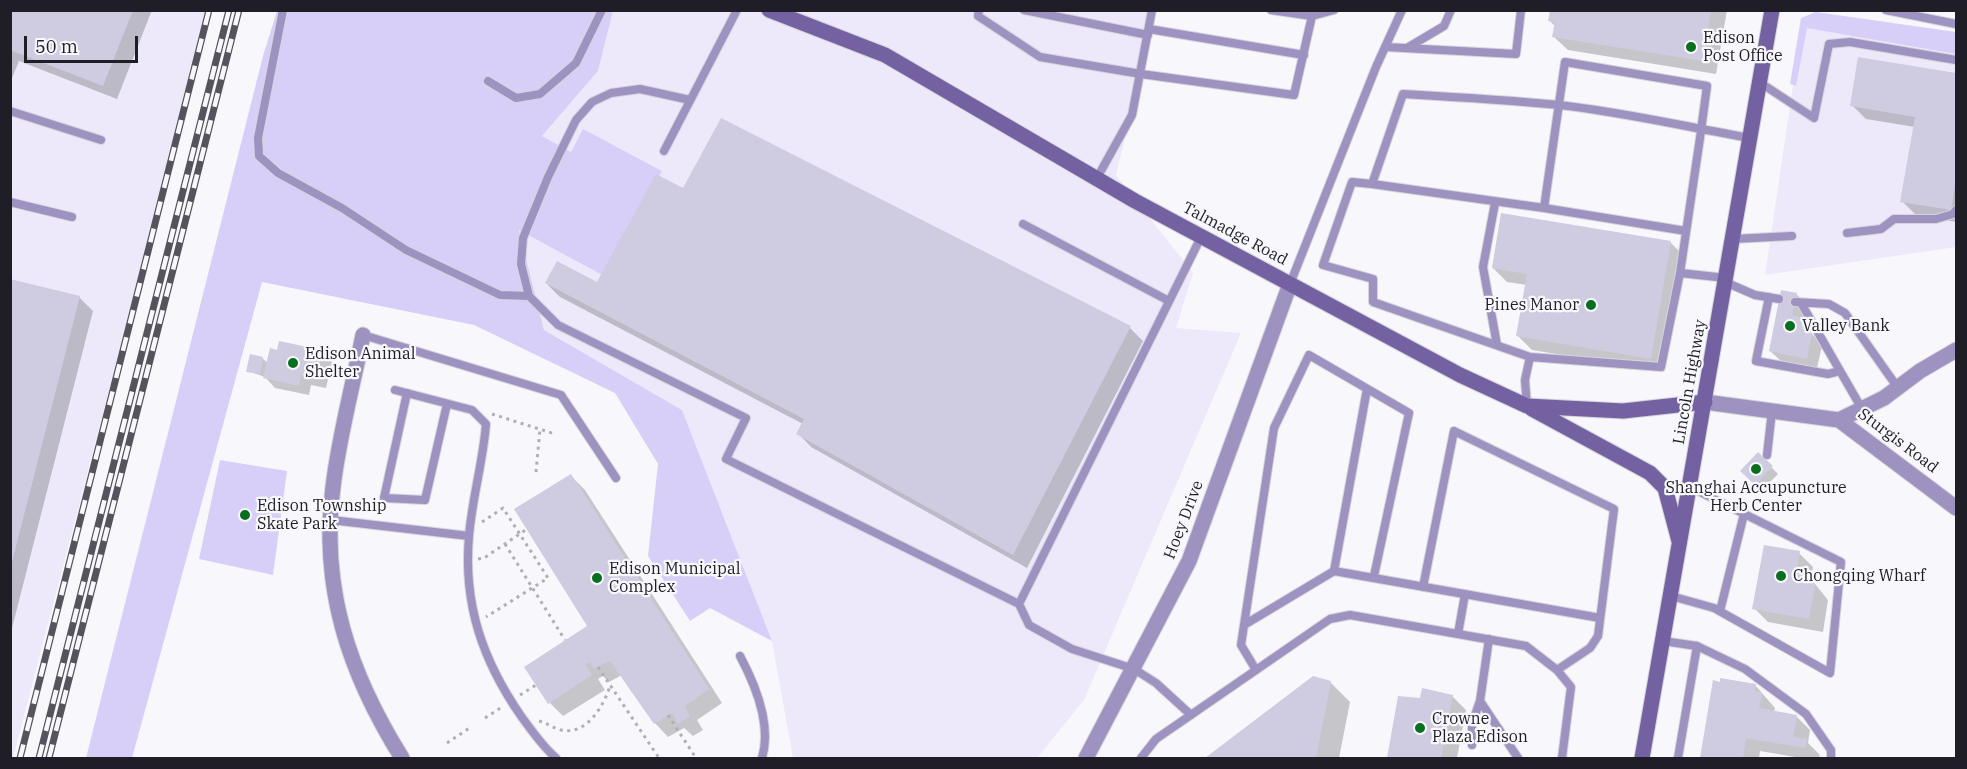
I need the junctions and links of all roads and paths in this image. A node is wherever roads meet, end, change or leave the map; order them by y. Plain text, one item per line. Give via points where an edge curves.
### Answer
1 (282, 10) edge
2 (603, 10) edge
3 (737, 10) edge
4 (769, 10) edge
5 (979, 10) edge
6 (1024, 10) edge
7 (1152, 10) edge
8 (1271, 10) edge
9 (1335, 10) edge
10 (1402, 10) edge
11 (1451, 10) edge
12 (1521, 10) edge
13 (1772, 10) edge
14 (1886, 10) edge
15 (1312, 16) junction
16 (1956, 24) edge
17 (1148, 32) junction
18 (1385, 48) junction
19 (1406, 48) junction
20 (1304, 55) junction
21 (1956, 60) edge
22 (1141, 74) junction
23 (488, 81) dead end
24 (1759, 82) junction
25 (690, 100) junction
26 (1561, 105) junction
27 (10, 111) edge
28 (1701, 129) junction
29 (1750, 138) junction
30 (101, 140) dead end
31 (664, 151) dead end
32 (1096, 178) junction
33 (1372, 184) junction
34 (10, 202) edge
35 (1495, 203) junction
36 (1544, 208) junction
37 (1956, 210) edge
38 (72, 217) dead end
39 (1023, 224) dead end
40 (1686, 231) junction
41 (1847, 233) dead end
42 (1202, 235) junction
43 (1792, 236) dead end
44 (1732, 239) junction
45 (1680, 273) junction
46 (1726, 280) junction
47 (1290, 284) junction
48 (529, 296) junction
49 (1769, 297) junction
50 (1779, 299) dead end
51 (1169, 301) junction
52 (363, 335) joint
53 (1497, 345) junction
54 (1956, 350) edge
55 (1530, 357) junction
56 (1840, 370) junction
57 (1898, 388) junction
58 (1367, 389) junction
59 (395, 390) dead end
60 (407, 393) junction
61 (1705, 402) junction
62 (447, 404) junction
63 (1527, 406) junction
64 (1862, 409) junction
65 (1772, 411) junction
66 (485, 412) dead end
67 (1839, 420) junction
68 (540, 429) junction
69 (555, 434) dead end
70 (1767, 455) dead end
71 (536, 472) dead end
72 (616, 478) dead end
73 (1690, 487) junction
74 (1956, 508) edge
75 (1744, 514) junction
76 (331, 520) junction
77 (482, 522) dead end
78 (527, 529) dead end
79 (520, 534) junction
80 (469, 536) junction
81 (506, 544) junction
82 (1680, 546) junction
83 (478, 559) dead end
84 (1334, 570) junction
85 (1374, 576) junction
86 (1423, 586) junction
87 (533, 588) junction
88 (1465, 594) junction
89 (1671, 596) junction
90 (1019, 604) junction
91 (1720, 611) junction
92 (485, 618) dead end
93 (1600, 618) junction
94 (1244, 625) junction
95 (1458, 634) junction
96 (1489, 639) junction
97 (565, 640) dead end
98 (1663, 641) junction
99 (1697, 646) junction
100 (740, 656) dead end
101 (598, 667) dead end
102 (1134, 669) junction
103 (1256, 670) junction
104 (1557, 670) junction
105 (536, 685) dead end
106 (610, 685) junction
107 (520, 695) dead end
108 (1480, 701) junction
109 (503, 706) dead end
110 (1191, 715) junction
111 (668, 716) dead end
112 (485, 718) dead end
113 (538, 721) dead end
114 (471, 728) dead end
115 (447, 743) dead end
116 (1472, 745) dead end
117 (696, 758) edge
118 (402, 759) edge
119 (556, 759) edge
120 (659, 759) edge
121 (762, 759) edge
122 (1086, 759) edge
123 (1141, 759) edge
124 (1518, 759) edge
125 (1562, 759) edge
126 (1642, 759) edge
127 (1678, 759) edge
128 (1831, 759) edge

1 - 48 lane via 258,138 259,156 278,173 406,250 500,295
2 - 23 lane via 576,63 540,94 516,98
3 - 25 lane
4 - 32 street, Talmadge Road via 885,55
5 - 22 lane via 978,16 1040,57
6 - 17 lane
7 - 17 lane
8 - 15 lane
9 - 15 lane
10 - 18 lane
11 - 19 lane via 1444,26
12 - 19 lane via 1516,54
13 - 24 street, Lincoln Highway
14 - 16 lane
15 - 20 lane
17 - 20 lane
17 - 22 lane
18 - 19 lane
18 - 47 lane
20 - 22 lane via 1294,94
21 - 24 lane via 1851,42 1829,44 1814,118
22 - 32 lane via 1132,115
24 - 29 street, Lincoln Highway
25 - 31 lane
25 - 48 lane via 640,89 611,93 592,102 576,120 523,238 520,264
26 - 28 lane
26 - 28 lane via 1565,62 1707,86
26 - 33 lane via 1402,94
26 - 36 lane
27 - 30 lane
28 - 29 lane
28 - 40 lane
29 - 44 street, Lincoln Highway
32 - 42 street, Talmadge Road
33 - 35 lane
33 - 53 lane via 1352,182 1323,265 1373,279 1373,302
34 - 38 lane
35 - 36 lane
35 - 53 lane via 1483,267
36 - 40 lane
37 - 41 lane via 1936,219 1894,219 1881,229
39 - 51 lane
40 - 45 lane
42 - 47 street, Talmadge Road
42 - 51 lane
43 - 44 lane
44 - 46 street, Lincoln Highway
45 - 46 lane
45 - 55 lane via 1660,367
46 - 49 lane via 1754,295
46 - 61 street, Lincoln Highway
47 - 63 street, Talmadge Road
47 - 102 street, Hoey Drive via 1189,561
48 - 90 lane via 558,325 746,418 726,459
49 - 50 lane
49 - 56 lane via 1756,361 1828,374
51 - 90 lane
52 - 72 lane via 561,395
52 - 76 street via 333,486
53 - 55 lane
54 - 57 street
55 - 63 lane via 1525,380
56 - 57 lane via 1798,302 1829,304 1845,313
56 - 64 lane
57 - 64 street
58 - 84 lane
58 - 85 lane via 1409,413
58 - 94 lane via 1309,354 1274,429
59 - 60 lane
60 - 62 lane
60 - 62 lane via 384,498 425,500
61 - 63 street, Talmadge Road via 1623,411
61 - 65 street, Sturgis Road
61 - 73 street, Lincoln Highway
62 - 80 lane via 472,410 486,424
63 - 82 street via 1650,473 1665,489
64 - 67 street
65 - 67 street, Sturgis Road
65 - 70 lane
66 - 68 path
67 - 74 street, Sturgis Road
68 - 69 path
68 - 71 path
73 - 75 lane
73 - 82 street, Lincoln Highway
75 - 91 lane
75 - 91 lane via 1841,562 1830,673
76 - 80 lane
76 - 118 street via 333,581 346,645 357,677
77 - 79 path via 503,508
78 - 79 path
79 - 81 path
79 - 87 path via 548,578
80 - 119 lane via 472,610 478,635 506,694
81 - 83 path
81 - 87 path
82 - 89 street, Lincoln Highway
84 - 85 lane
84 - 94 lane
85 - 86 lane
86 - 88 lane
86 - 93 lane via 1454,431 1614,509
87 - 92 path
87 - 97 path
88 - 93 lane
88 - 95 lane
89 - 91 lane
89 - 98 street, Lincoln Highway
90 - 102 lane via 1029,625 1072,649
93 - 104 lane via 1598,636 1590,648
94 - 103 lane via 1241,645
95 - 96 lane
95 - 103 lane via 1350,615 1330,619
96 - 104 lane via 1526,645
96 - 108 lane
98 - 99 lane
98 - 126 street, Lincoln Highway
99 - 127 lane
99 - 128 lane via 1745,669 1806,714 1831,750
100 - 121 lane via 762,709
101 - 106 path
102 - 110 lane
102 - 122 street, Hoey Drive
103 - 110 lane
104 - 125 lane via 1571,687
105 - 107 path
106 - 113 path via 600,711 580,725 565,730
106 - 120 path
108 - 116 lane via 1472,724
108 - 124 lane
109 - 112 path
110 - 123 lane via 1156,739
111 - 117 path
114 - 115 path

